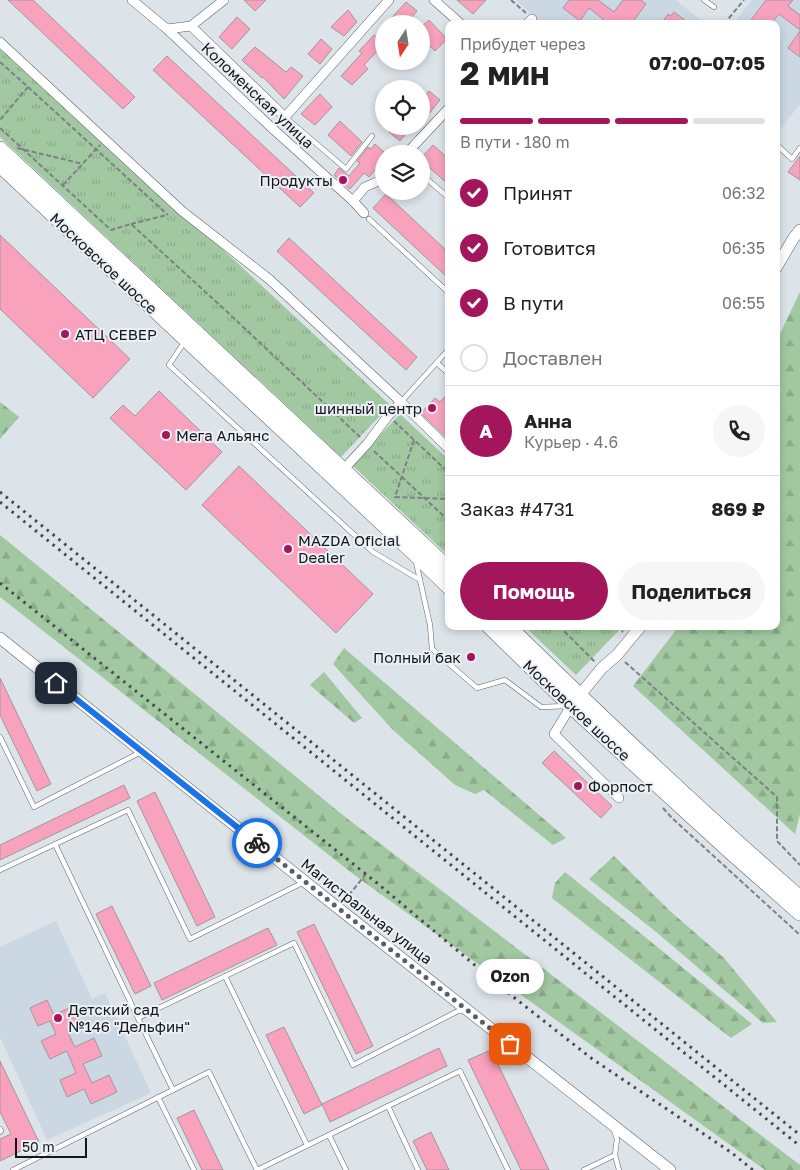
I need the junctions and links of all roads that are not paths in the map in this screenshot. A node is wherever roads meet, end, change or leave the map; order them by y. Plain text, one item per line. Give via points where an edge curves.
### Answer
1 (132, 0) edge
2 (224, 0) edge
3 (389, 0) edge
4 (434, 0) edge
5 (704, 0) edge
6 (714, 7) dead end
7 (456, 20) edge
8 (190, 26) junction
9 (167, 29) junction
10 (0, 42) edge
11 (445, 112) edge
12 (285, 117) junction
13 (372, 136) dead end
14 (414, 145) edge
15 (8, 148) edge
16 (780, 148) edge
17 (800, 148) edge
18 (0, 165) edge
19 (430, 182) edge
20 (375, 183) edge
21 (445, 195) edge
22 (353, 201) junction
23 (367, 216) joint
24 (800, 230) edge
25 (780, 261) edge
26 (445, 289) edge
27 (186, 340) junction
28 (445, 354) edge
29 (437, 363) junction
30 (445, 370) edge
31 (401, 402) junction
32 (445, 445) edge
33 (343, 470) junction
34 (414, 553) junction
35 (445, 565) edge
36 (420, 580) junction
37 (445, 583) edge
38 (494, 630) edge
39 (512, 630) edge
40 (638, 630) edge
41 (0, 638) edge
42 (575, 701) junction
43 (0, 737) edge
44 (141, 752) junction
45 (619, 798) dead end
46 (55, 844) junction
47 (0, 870) edge
48 (305, 881) junction
49 (800, 898) edge
50 (800, 913) edge
51 (225, 976) junction
52 (467, 1009) junction
53 (138, 1018) junction
54 (173, 1090) junction
55 (158, 1097) junction
56 (388, 1106) junction
57 (612, 1124) junction
58 (329, 1135) junction
59 (307, 1145) junction
60 (615, 1155) junction
61 (13, 1170) edge
62 (194, 1170) edge
63 (257, 1170) edge
64 (346, 1170) edge
65 (418, 1170) edge
66 (508, 1170) edge
67 (584, 1170) edge
68 (619, 1170) edge
69 (670, 1170) edge

1 - 9 street, Коломенская улица
2 - 8 street
3 - 12 street
4 - 7 street
5 - 6 lane
8 - 9 street
8 - 12 street
9 - 22 street, Коломенская улица
10 - 31 street via 182,211 269,279
11 - 14 street
12 - 13 lane via 346,169
15 - 33 main road, Московское шоссе
16 - 17 lane via 792,159
18 - 27 main road, Московское шоссе
19 - 21 lane
20 - 22 street via 365,187
22 - 23 street, Коломенская улица
23 - 26 lane
24 - 25 street
27 - 34 main road, Московское шоссе
27 - 36 lane via 170,365 373,552
28 - 29 lane
29 - 30 lane
29 - 31 lane
31 - 32 street
31 - 33 street
33 - 35 main road, Московское шоссе
34 - 36 lane
34 - 37 main road, Московское шоссе
36 - 42 lane via 432,648 477,688 504,680 541,706
38 - 42 main road, Московское шоссе
39 - 42 main road, Московское шоссе
40 - 42 street
41 - 44 street, Магистральная улица
42 - 45 street via 554,734
42 - 49 main road, Московское шоссе
42 - 50 main road, Московское шоссе via 719,841
43 - 44 lane via 34,807
44 - 48 street, Магистральная улица
46 - 47 lane
46 - 48 lane via 128,810 190,939
46 - 53 lane
48 - 52 street, Магистральная улица
51 - 52 lane via 294,943 353,1065
51 - 53 lane
51 - 59 lane
52 - 57 street, Магистральная улица
53 - 54 lane
54 - 55 lane
54 - 63 lane via 208,1072
55 - 61 lane
55 - 62 lane
56 - 58 lane
56 - 65 lane
56 - 66 lane via 460,1072
57 - 60 lane via 617,1139
57 - 69 street, Магистральная улица
58 - 59 lane
58 - 64 lane
59 - 63 lane
60 - 67 lane
60 - 68 lane

